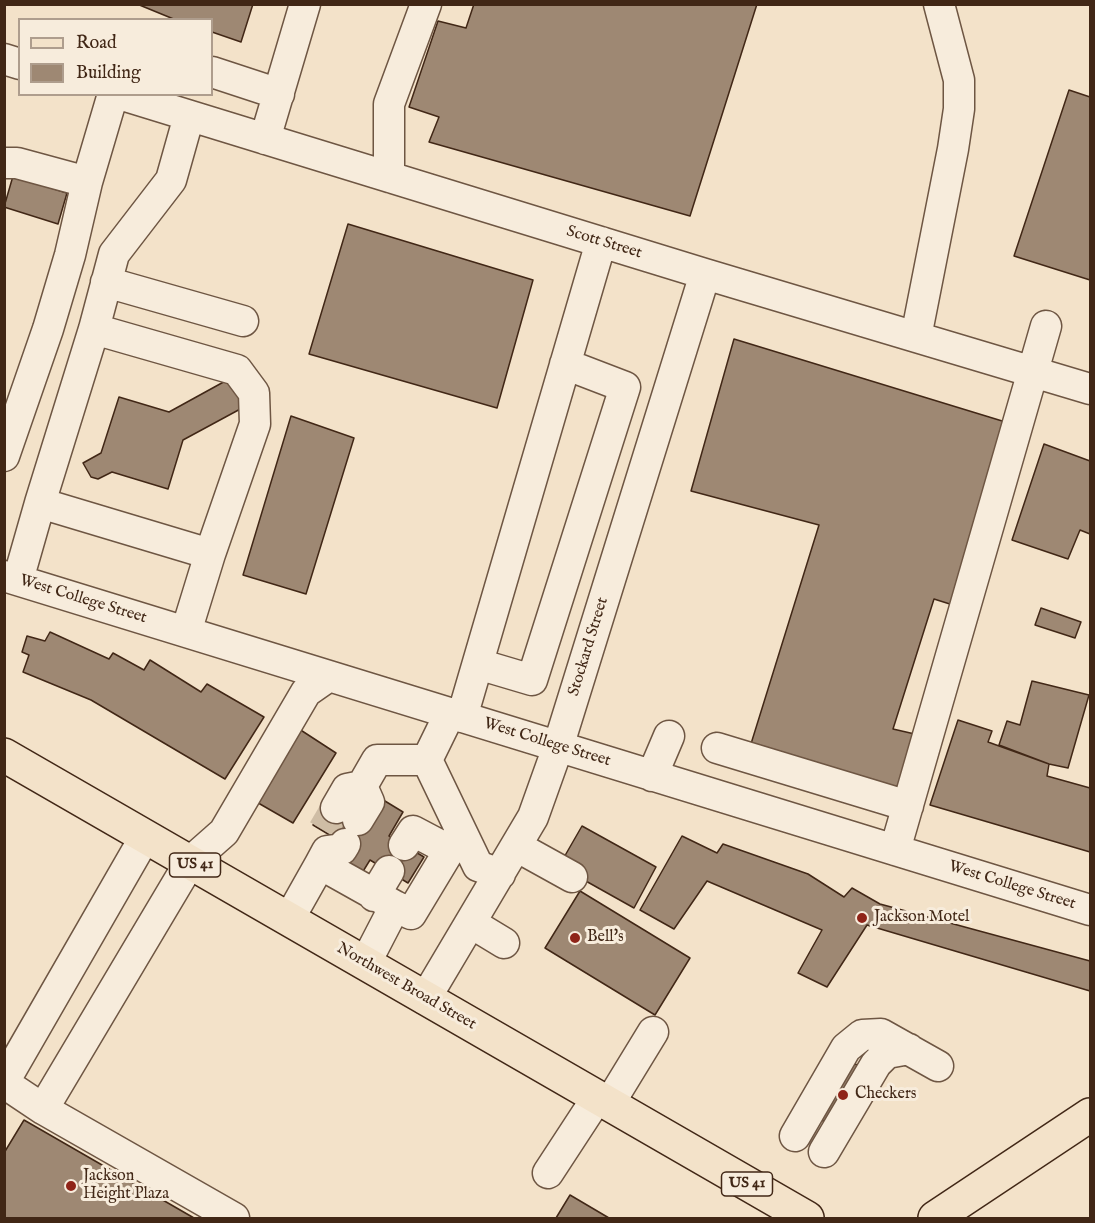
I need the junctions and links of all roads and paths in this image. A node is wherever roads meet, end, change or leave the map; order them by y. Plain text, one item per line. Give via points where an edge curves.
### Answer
1 (305, 4) edge
2 (426, 4) edge
3 (939, 4) edge
4 (213, 72) edge
5 (279, 94) junction
6 (127, 96) edge
7 (189, 116) junction
8 (265, 139) junction
9 (4, 163) edge
10 (389, 177) junction
11 (87, 183) junction
12 (601, 242) junction
13 (705, 274) junction
14 (106, 282) junction
15 (243, 321) dead end
16 (1046, 326) dead end
17 (94, 329) junction
18 (916, 337) junction
19 (566, 364) junction
20 (1034, 372) junction
21 (17, 384) edge
22 (1090, 389) edge
23 (4, 456) edge
24 (40, 503) junction
25 (210, 554) junction
26 (11, 578) edge
27 (186, 632) junction
28 (478, 664) junction
29 (329, 676) junction
30 (456, 715) junction
31 (669, 736) dead end
32 (558, 747) junction
33 (717, 748) dead end
34 (4, 755) edge
35 (427, 760) junction
36 (652, 776) junction
37 (908, 806) junction
38 (335, 836) junction
39 (146, 837) junction
40 (455, 840) junction
41 (404, 845) dead end
42 (516, 846) junction
43 (895, 850) junction
44 (190, 862) junction
45 (500, 874) junction
46 (572, 878) dead end
47 (386, 891) junction
48 (1090, 910) edge
49 (289, 920) junction
50 (471, 923) junction
51 (504, 943) dead end
52 (365, 964) junction
53 (425, 999) junction
54 (653, 1032) dead end
55 (909, 1049) junction
56 (938, 1066) dead end
57 (4, 1083) edge
58 (603, 1101) junction
59 (43, 1109) junction
60 (1090, 1115) edge
61 (795, 1136) dead end
62 (824, 1152) dead end
63 (548, 1173) dead end
64 (234, 1218) edge
65 (807, 1218) edge
66 (935, 1218) edge

1 - 5 street
2 - 10 street via 389,104
3 - 18 street via 958,80 959,109
4 - 5 street
5 - 8 street
6 - 7 street, Scott Street
6 - 11 street
7 - 8 street, Scott Street
7 - 14 street via 171,180 114,254
8 - 10 street, Scott Street
9 - 11 street via 9,161
10 - 12 street, Scott Street
11 - 21 street via 70,255
12 - 13 street, Scott Street
12 - 19 street
13 - 18 street, Scott Street
13 - 32 street, Stockard Street
14 - 15 street
14 - 17 street
16 - 20 street
17 - 24 street
17 - 25 street via 237,370 254,393 255,424
18 - 20 street, Scott Street
19 - 28 street
19 - 28 street via 625,387 532,680
20 - 22 street, Scott Street
20 - 37 street
21 - 23 street
24 - 25 street
24 - 26 street
25 - 27 street
26 - 27 street, West College Street
27 - 29 street, West College Street
28 - 30 street
29 - 30 street, West College Street
29 - 44 street via 306,692 224,832
30 - 32 street, West College Street
30 - 35 street
31 - 36 street
32 - 36 street, West College Street
32 - 42 street, Stockard Street via 533,817
33 - 37 street
34 - 39 main road, Northwest Broad Street / US 41
35 - 38 street via 377,760 362,786 369,802
35 - 40 street
36 - 43 street, West College Street
37 - 43 street
38 - 47 street
38 - 49 street
39 - 44 main road, Northwest Broad Street / US 41
39 - 57 street
40 - 41 street via 413,831
40 - 45 street via 478,866
40 - 47 street via 411,914
42 - 45 street, Stockard Street
42 - 46 street
43 - 48 street, West College Street
44 - 49 main road, Northwest Broad Street / US 41
44 - 59 street
45 - 50 street, Stockard Street
47 - 52 street
49 - 52 main road, Northwest Broad Street / US 41
50 - 51 street
50 - 53 street, Stockard Street
52 - 53 main road, Northwest Broad Street / US 41
53 - 58 main road, Northwest Broad Street / US 41
54 - 58 street
55 - 56 street
55 - 61 street via 881,1034 862,1035 846,1048
55 - 62 street via 887,1053 876,1064
57 - 59 street
58 - 63 street
58 - 65 main road, Northwest Broad Street / US 41
59 - 64 street
60 - 66 main road

